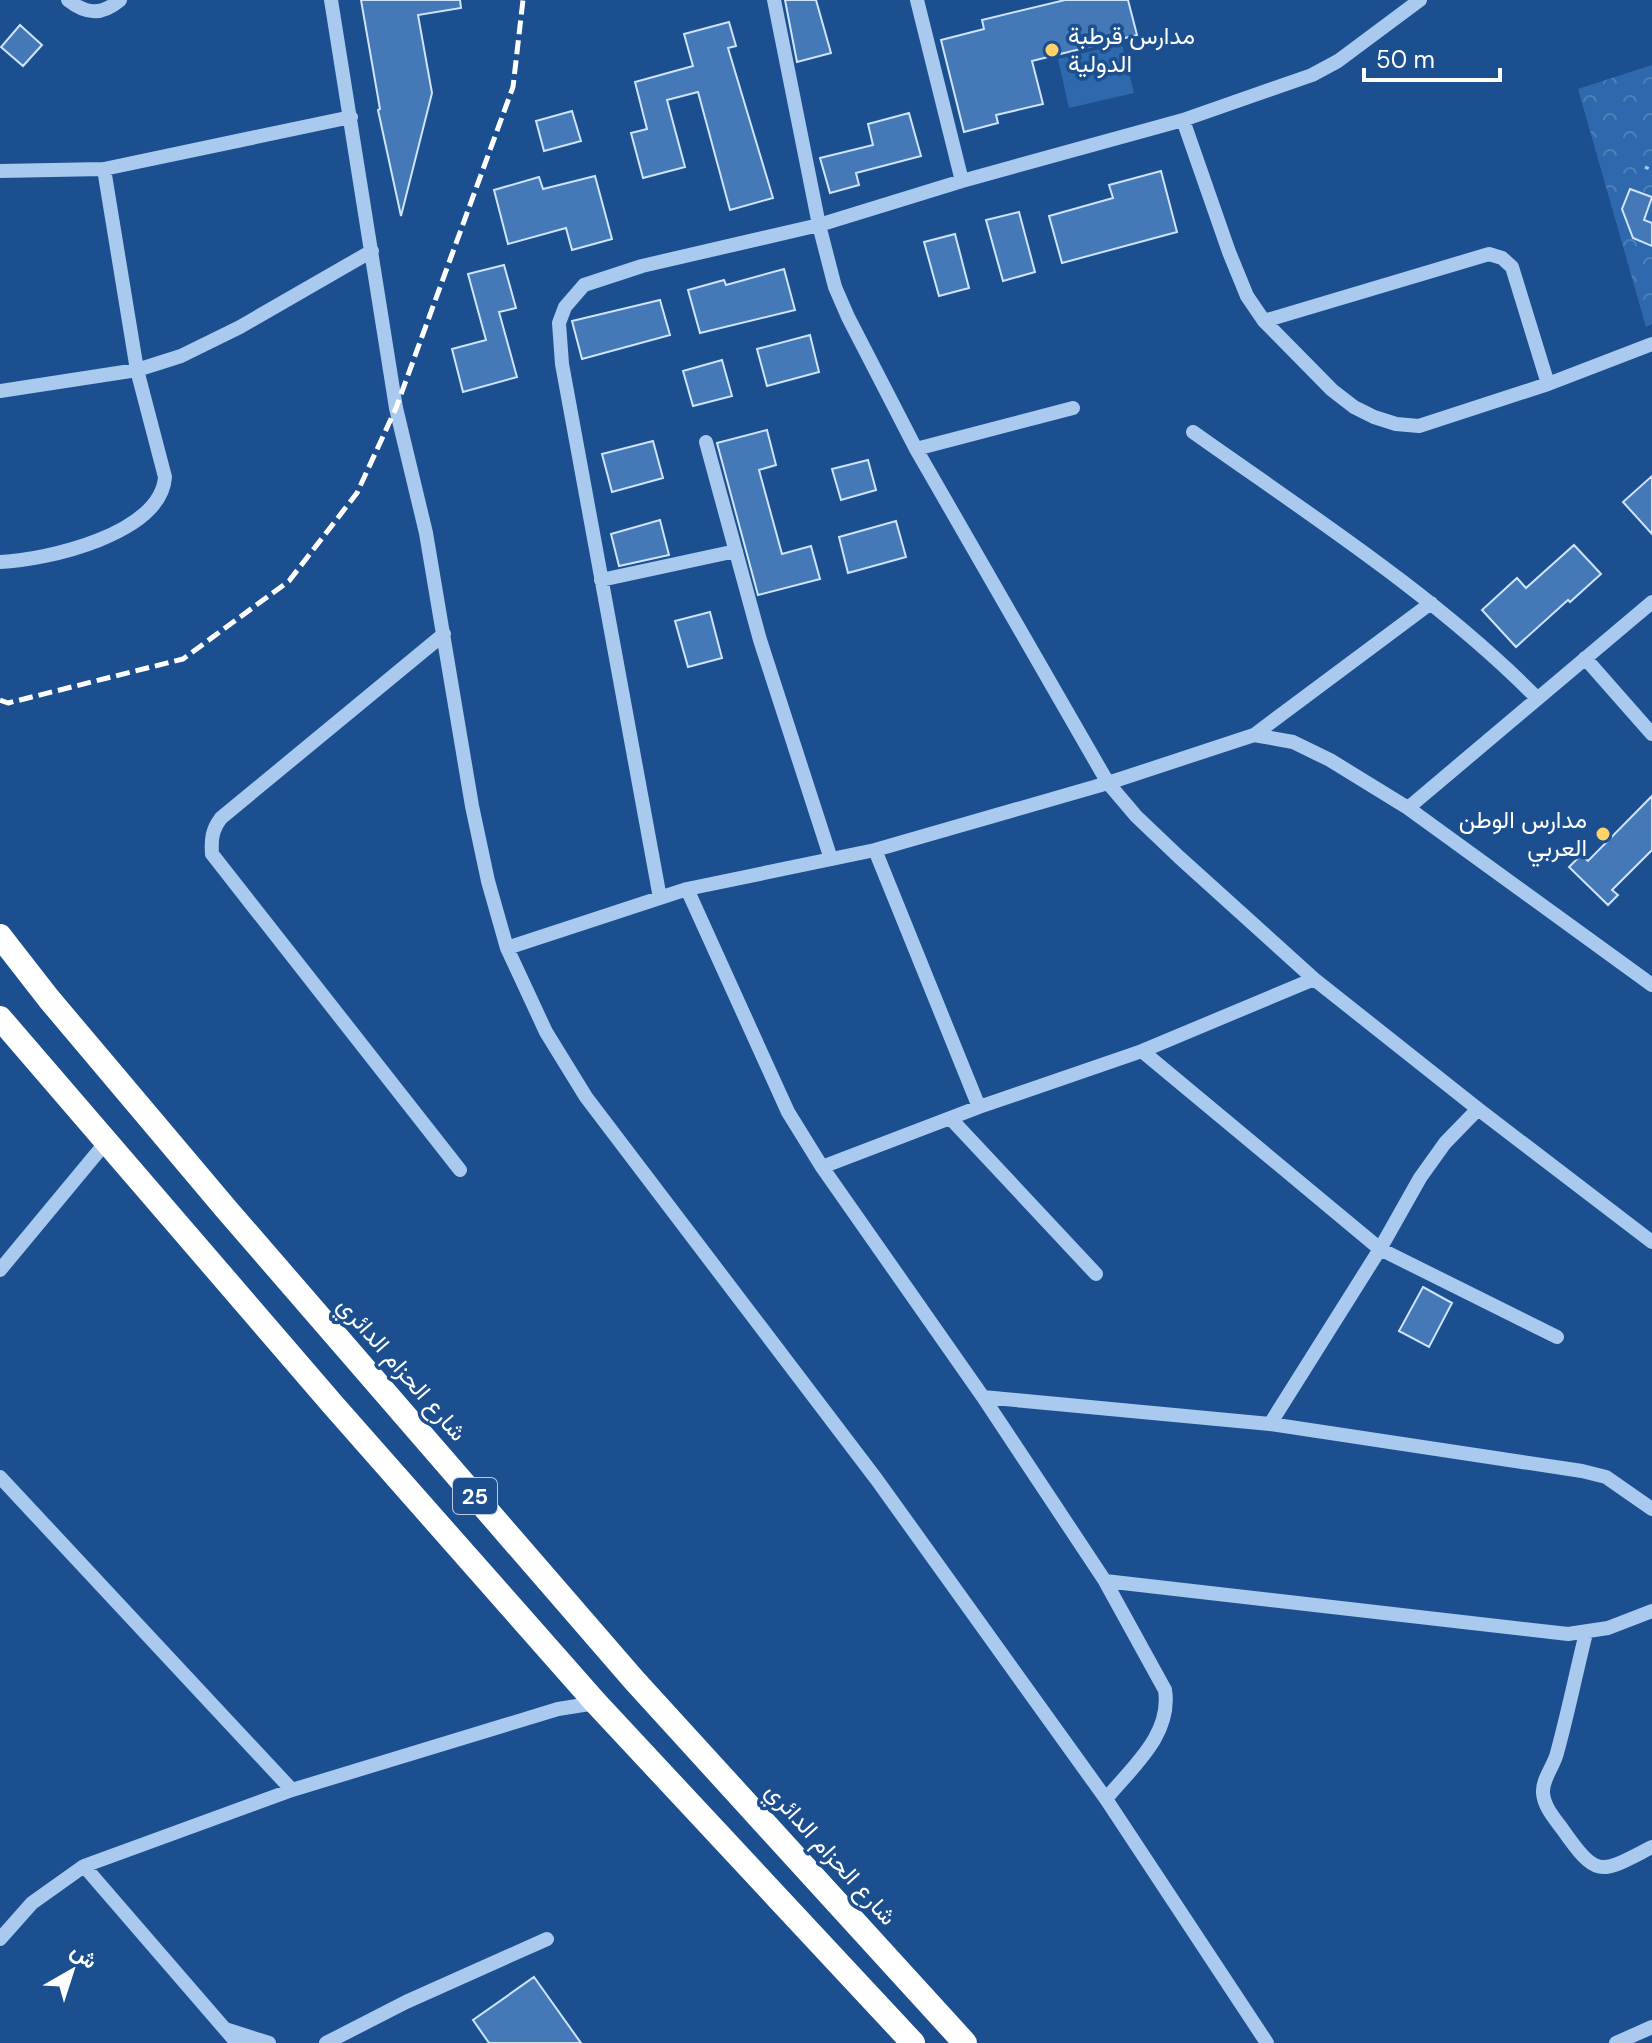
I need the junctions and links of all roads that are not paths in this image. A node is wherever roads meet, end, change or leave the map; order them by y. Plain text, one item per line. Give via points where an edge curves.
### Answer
1 (68, 0) edge
2 (120, 0) edge
3 (331, 0) edge
4 (774, 0) edge
5 (917, 0) edge
6 (1420, 0) edge
7 (351, 117) junction
8 (1183, 120) junction
9 (104, 169) junction
10 (0, 171) edge
11 (962, 181) junction
12 (819, 225) junction
13 (372, 251) junction
14 (1264, 321) junction
15 (1652, 344) edge
16 (137, 370) junction
17 (1548, 384) junction
18 (0, 391) edge
19 (1073, 408) dead end
20 (1193, 432) dead end
21 (706, 442) dead end
22 (916, 449) junction
23 (736, 551) junction
24 (0, 562) edge
25 (601, 580) junction
26 (1652, 602) edge
27 (1431, 603) junction
28 (444, 634) junction
29 (1585, 658) junction
30 (1537, 698) junction
31 (1652, 734) edge
32 (1254, 735) junction
33 (1108, 783) junction
34 (1408, 808) junction
35 (875, 850) junction
36 (831, 859) junction
37 (687, 889) junction
38 (660, 898) junction
39 (0, 936) edge
40 (507, 948) junction
41 (1314, 979) junction
42 (1652, 985) edge
43 (2, 1024) edge
44 (1142, 1051) junction
45 (979, 1107) junction
46 (1478, 1109) junction
47 (951, 1119) junction
48 (107, 1141) junction
49 (822, 1167) junction
50 (460, 1170) dead end
51 (1652, 1242) edge
52 (1380, 1249) junction
53 (0, 1270) edge
54 (1096, 1274) dead end
55 (1557, 1337) dead end
56 (983, 1397) junction
57 (1270, 1424) junction
58 (0, 1477) edge
59 (1652, 1509) edge
60 (1105, 1581) junction
61 (1652, 1611) edge
62 (1586, 1633) junction
63 (596, 1703) junction
64 (292, 1790) junction
65 (1106, 1799) junction
66 (1652, 1847) edge
67 (84, 1866) junction
68 (0, 1939) edge
69 (547, 1939) dead end
70 (220, 2027) junction
71 (1652, 2027) edge
72 (237, 2043) edge
73 (269, 2043) edge
74 (326, 2043) edge
75 (913, 2043) edge
76 (965, 2043) edge
77 (1267, 2043) edge
78 (1616, 2043) edge

1 - 2 street via 97,13
3 - 7 street
4 - 12 street
5 - 11 street
6 - 8 street via 1312,75
7 - 9 street
7 - 13 street
8 - 11 street
8 - 14 street via 1229,252
9 - 10 street
9 - 16 street
11 - 12 street
12 - 22 street via 835,287
12 - 25 street via 642,266 584,285 565,307 559,323 562,364
13 - 16 street via 240,327 181,356
13 - 28 street via 396,408
14 - 17 street via 1332,390 1354,407 1396,424 1419,426
14 - 17 street via 1489,254 1512,267
15 - 17 street
16 - 18 street
16 - 24 street via 165,477 160,499 121,530 91,543 49,556
19 - 22 street
20 - 27 street
21 - 23 street
22 - 33 street
23 - 25 street
23 - 36 street
25 - 38 street
26 - 29 street
27 - 30 street
27 - 32 street
28 - 40 street via 472,806
28 - 50 street via 221,818 211,838 212,854
29 - 30 street
29 - 31 street
30 - 34 street
32 - 33 street
32 - 34 street via 1293,742
33 - 35 street
33 - 41 street via 1157,836
34 - 42 street
35 - 36 street
35 - 45 street
36 - 37 street
37 - 38 street
37 - 49 street via 788,1112
38 - 40 street
39 - 76 highway, شارع الحزام الدائري / 25 via 227,1210 634,1680
40 - 65 street via 546,1032 586,1097 877,1480
41 - 44 street
41 - 46 street
43 - 48 highway, 25
44 - 45 street
44 - 52 street
45 - 47 street
46 - 51 street
46 - 52 street via 1420,1178
47 - 49 street
47 - 54 street
48 - 53 street
48 - 63 highway, 25
49 - 56 street
52 - 55 street
52 - 57 street
56 - 57 street
56 - 60 street
57 - 59 street via 1582,1471 1606,1477
58 - 64 street
60 - 62 street
60 - 65 street via 1167,1701 1154,1742
61 - 62 street
62 - 66 street via 1544,1798 1580,1855 1594,1866 1616,1865
63 - 64 street via 558,1709
63 - 75 highway, 25
64 - 67 street
65 - 77 street
67 - 68 street via 32,1903
67 - 70 street
69 - 74 street
70 - 72 street
70 - 73 street
71 - 78 street

